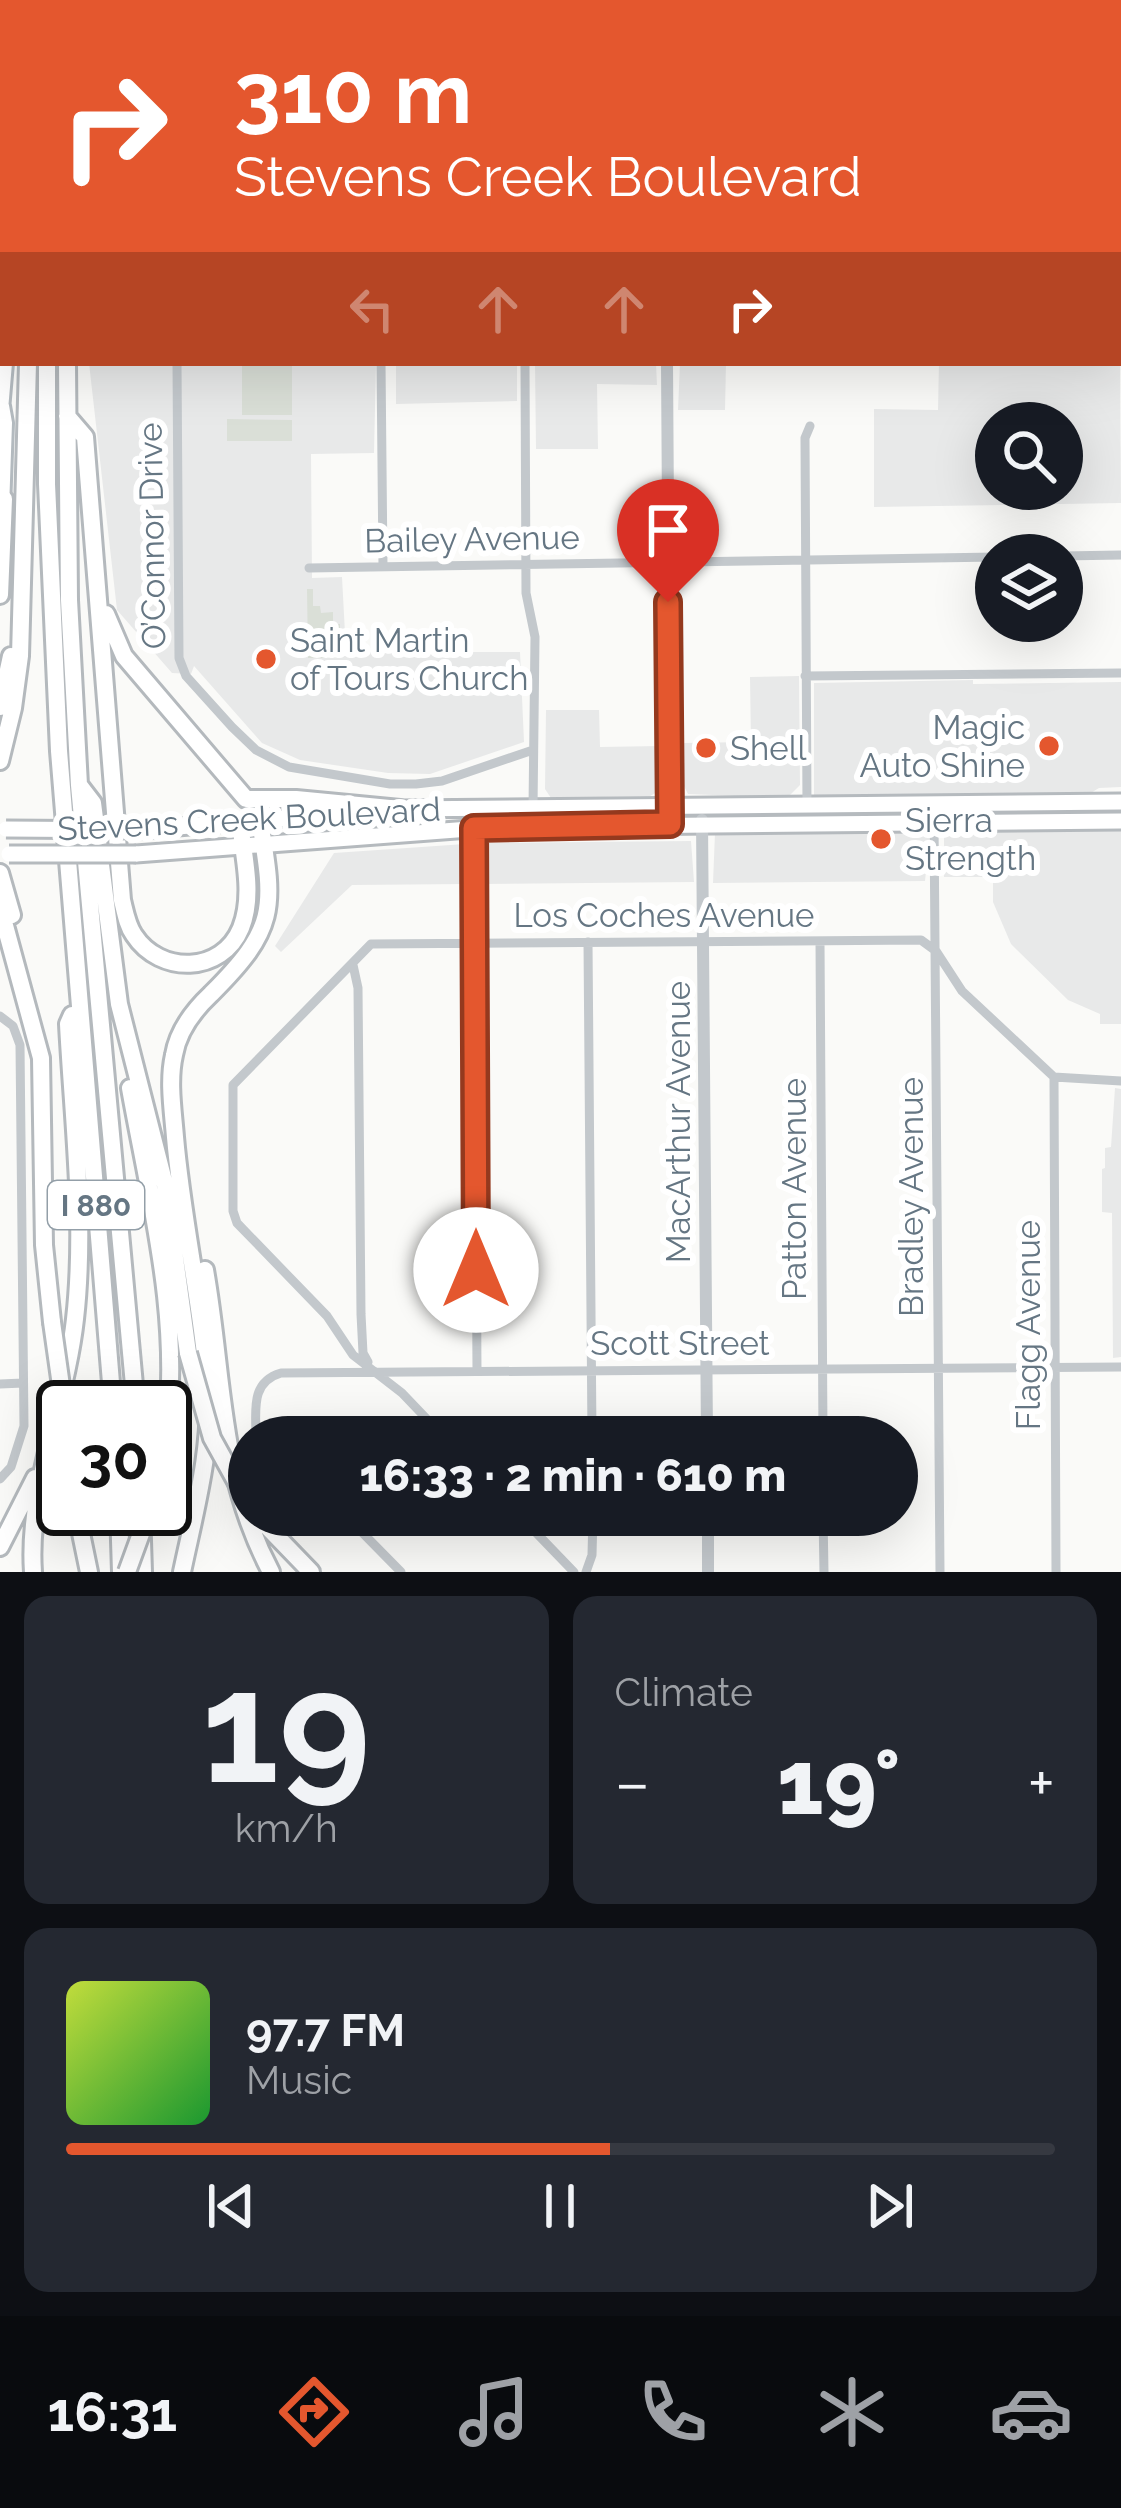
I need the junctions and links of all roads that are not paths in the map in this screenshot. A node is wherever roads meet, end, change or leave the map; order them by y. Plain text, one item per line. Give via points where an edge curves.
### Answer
1 (4, 366) edge
2 (28, 366) edge
3 (47, 366) edge
4 (67, 366) edge
5 (177, 366) edge
6 (381, 366) edge
7 (525, 366) edge
8 (667, 366) edge
9 (1, 411) edge
10 (67, 416) junction
11 (810, 426) dead end
12 (4, 499) junction
13 (0, 548) edge
14 (1121, 555) edge
15 (1083, 556) edge
16 (975, 557) edge
17 (804, 560) junction
18 (667, 562) junction
19 (526, 565) junction
20 (95, 567) junction
21 (382, 567) junction
22 (309, 568) dead end
23 (0, 595) edge
24 (19, 632) junction
25 (1121, 673) edge
26 (805, 676) junction
27 (0, 707) edge
28 (533, 750) junction
29 (0, 761) edge
30 (80, 785) junction
31 (1116, 800) edge
32 (806, 806) junction
33 (533, 808) junction
34 (400, 809) junction
35 (932, 813) junction
36 (670, 816) junction
37 (702, 816) junction
38 (1121, 820) edge
39 (260, 822) junction
40 (240, 824) junction
41 (496, 827) junction
42 (474, 828) junction
43 (3, 829) edge
44 (263, 844) junction
45 (243, 847) junction
46 (4, 854) edge
47 (0, 873) edge
48 (0, 907) edge
49 (820, 941) junction
50 (704, 942) junction
51 (474, 943) junction
52 (588, 943) junction
53 (936, 951) junction
54 (353, 964) junction
55 (27, 998) junction
56 (78, 1003) junction
57 (119, 1004) junction
58 (0, 1016) edge
59 (1054, 1077) junction
60 (1121, 1081) edge
61 (173, 1110) junction
62 (1055, 1367) junction
63 (1121, 1367) edge
64 (939, 1368) junction
65 (823, 1369) junction
66 (592, 1370) junction
67 (707, 1370) junction
68 (477, 1371) junction
69 (374, 1372) junction
70 (60, 1380) edge
71 (65, 1380) edge
72 (111, 1380) edge
73 (134, 1380) edge
74 (171, 1380) edge
75 (23, 1383) junction
76 (0, 1384) edge
77 (256, 1416) edge
78 (423, 1416) edge
79 (592, 1416) edge
80 (707, 1416) edge
81 (823, 1416) edge
82 (228, 1467) edge
83 (36, 1470) edge
84 (0, 1479) edge
85 (36, 1507) edge
86 (77, 1536) edge
87 (82, 1536) edge
88 (121, 1536) edge
89 (139, 1536) edge
90 (142, 1536) edge
91 (274, 1536) edge
92 (366, 1536) edge
93 (539, 1536) edge
94 (592, 1536) edge
95 (708, 1536) edge
96 (824, 1536) edge
97 (0, 1546) edge
98 (34, 1572) edge
99 (78, 1572) edge
100 (89, 1572) edge
101 (124, 1572) edge
102 (143, 1572) edge
103 (182, 1572) edge
104 (271, 1572) edge
105 (311, 1572) edge
106 (401, 1572) edge
107 (574, 1572) edge
108 (586, 1572) edge
109 (708, 1572) edge
110 (824, 1572) edge
111 (940, 1572) edge
112 (1056, 1572) edge

1 - 9 main road
2 - 24 highway
3 - 56 highway, I 880 via 52,603
4 - 10 highway, I 880
5 - 28 street, O’Connor Drive via 179,658 206,700 278,763 379,782 442,781
6 - 21 street
7 - 19 street
8 - 18 street
9 - 12 main road
10 - 20 highway via 86,437
10 - 30 highway, I 880
11 - 17 street
12 - 13 main road
12 - 23 highway
14 - 15 street
16 - 17 street, Bailey Avenue
17 - 18 street, Bailey Avenue
17 - 26 street
18 - 19 street, Bailey Avenue
18 - 36 street
19 - 21 street, Bailey Avenue
19 - 28 street via 535,638
20 - 34 highway via 115,642 241,795
20 - 45 highway via 122,900 142,946 175,964 226,950 247,910
21 - 22 street, Bailey Avenue
24 - 27 highway
24 - 29 highway
25 - 26 street
26 - 32 street
28 - 33 street
30 - 57 highway via 93,803
30 - 73 highway, I 880
31 - 35 main road, Stevens Creek Boulevard
32 - 35 main road, Stevens Creek Boulevard
32 - 37 main road, Stevens Creek Boulevard
33 - 34 main road, Stevens Creek Boulevard
33 - 36 main road, Stevens Creek Boulevard
33 - 41 main road
34 - 39 main road, Stevens Creek Boulevard
35 - 37 main road, Stevens Creek Boulevard via 884,813 865,822
35 - 38 main road, Stevens Creek Boulevard
35 - 53 street, Bradley Avenue
36 - 37 main road, Stevens Creek Boulevard
36 - 41 main road, Stevens Creek Boulevard
37 - 50 street, MacArthur Avenue
39 - 40 main road, Stevens Creek Boulevard
39 - 44 highway
40 - 43 main road, Stevens Creek Boulevard, bridge
40 - 45 highway
41 - 42 main road, Stevens Creek Boulevard
42 - 44 main road, Stevens Creek Boulevard
42 - 51 street
44 - 45 main road, Stevens Creek Boulevard
44 - 61 highway via 269,901 262,934 181,1034
45 - 46 main road, Stevens Creek Boulevard, bridge
47 - 55 highway via 28,973
48 - 55 highway
49 - 50 street, Los Coches Avenue
49 - 53 street, Los Coches Avenue via 921,940
49 - 65 street, Patton Avenue
50 - 52 street, Los Coches Avenue
50 - 67 street, MacArthur Avenue
51 - 52 street, Los Coches Avenue
51 - 54 street, Los Coches Avenue via 370,944
51 - 68 street
52 - 66 street
53 - 59 street via 962,991
53 - 64 street, Bradley Avenue
54 - 69 street via 362,1353
54 - 69 street, Los Coches Avenue via 233,1085 233,1211
55 - 70 highway, bridge via 43,1079 44,1245
56 - 71 highway via 68,1024 77,1295
56 - 72 highway, I 880
57 - 74 highway via 168,1311
57 - 82 highway, bridge via 165,1186 188,1353
58 - 75 street via 20,1045
59 - 60 street
59 - 62 street, Flagg Avenue
61 - 103 highway via 208,1407
61 - 104 highway via 211,1306 230,1465
62 - 63 street, Scott Street
62 - 64 street, Scott Street
62 - 112 street, Flagg Avenue
64 - 65 street, Scott Street
64 - 111 street, Bradley Avenue
65 - 67 street, Scott Street
65 - 81 street, Patton Avenue
66 - 67 street, Scott Street
66 - 68 street, Scott Street
66 - 79 street
67 - 80 street, MacArthur Avenue
68 - 69 street, Scott Street
69 - 77 street, Scott Street via 281,1372 263,1382
69 - 78 street
75 - 76 street
75 - 84 street via 24,1426
83 - 97 highway
85 - 98 highway
86 - 99 highway
87 - 100 highway
88 - 101 highway
89 - 101 highway, bridge
90 - 102 highway
91 - 105 highway
92 - 106 street
93 - 107 street
94 - 108 street
95 - 109 street
96 - 110 street

